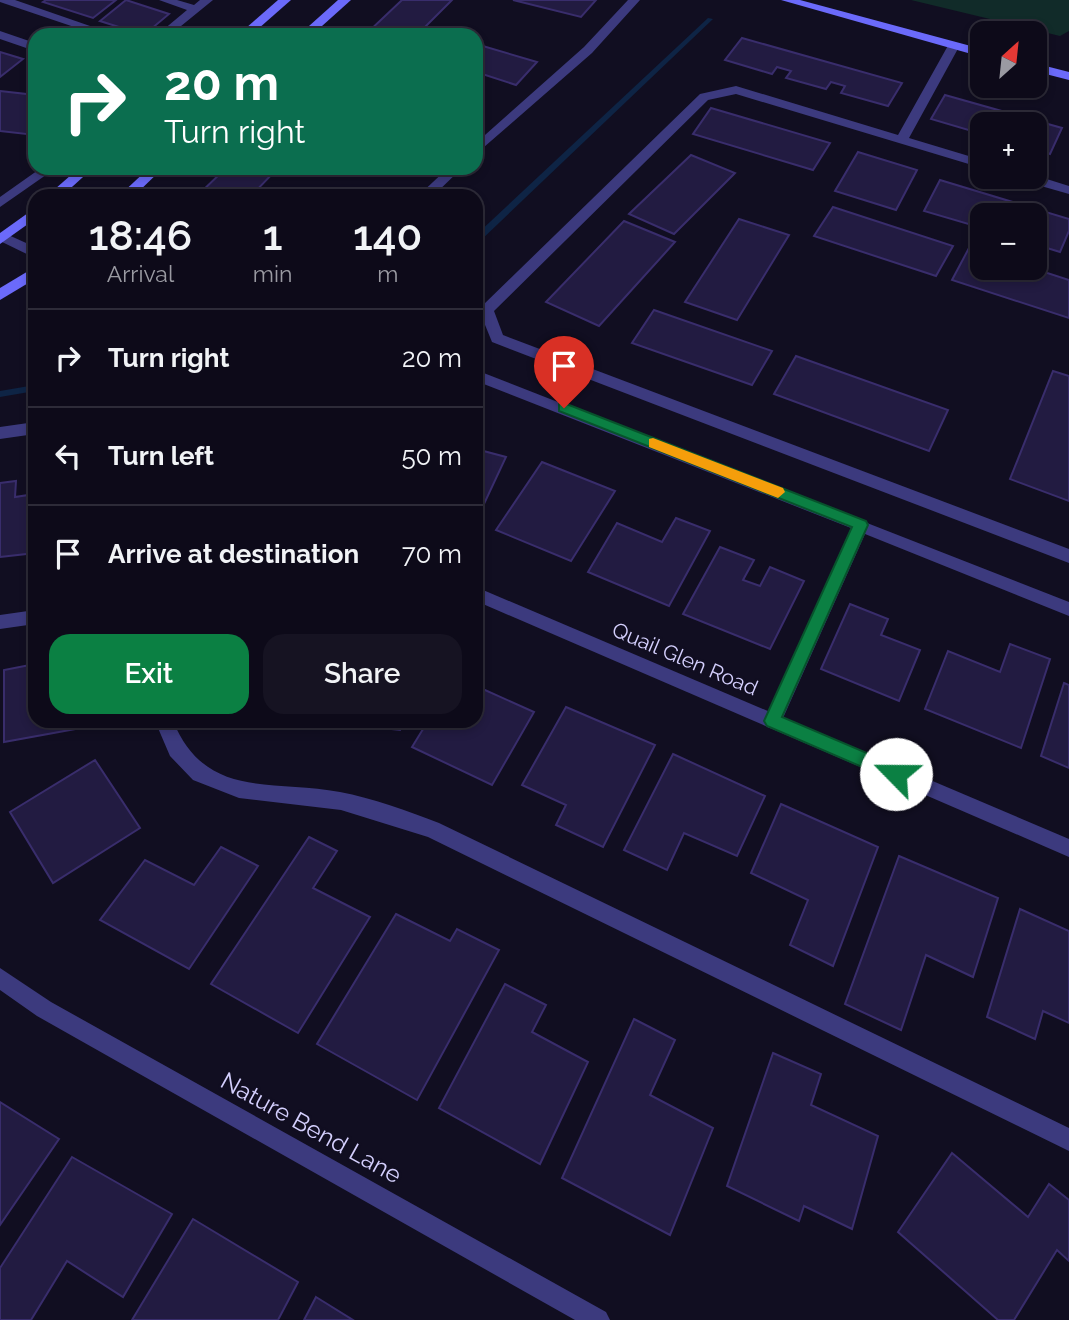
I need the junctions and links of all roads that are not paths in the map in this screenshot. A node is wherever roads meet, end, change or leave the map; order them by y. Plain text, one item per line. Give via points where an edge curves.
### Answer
1 (4, 0) edge
2 (165, 0) edge
3 (206, 0) edge
4 (285, 0) edge
5 (345, 0) edge
6 (634, 0) edge
7 (787, 0) edge
8 (195, 9) junction
9 (89, 28) edge
10 (172, 28) edge
11 (252, 28) edge
12 (314, 28) edge
13 (0, 35) edge
14 (28, 45) edge
15 (954, 45) junction
16 (970, 49) edge
17 (1047, 70) edge
18 (1069, 76) edge
19 (901, 140) junction
20 (483, 144) edge
21 (970, 160) edge
22 (40, 175) edge
23 (79, 175) edge
24 (149, 175) edge
25 (448, 175) edge
26 (1047, 184) edge
27 (62, 189) edge
28 (134, 189) edge
29 (433, 189) edge
30 (1069, 190) edge
31 (0, 203) edge
32 (28, 218) edge
33 (2, 238) edge
34 (28, 250) edge
35 (28, 277) edge
36 (0, 295) edge
37 (483, 378) edge
38 (28, 429) edge
39 (0, 433) edge
40 (861, 525) junction
41 (1069, 556) edge
42 (483, 597) edge
43 (1069, 609) edge
44 (28, 618) edge
45 (0, 622) edge
46 (772, 721) junction
47 (167, 728) edge
48 (1069, 848) edge
49 (0, 978) edge
50 (1069, 1140) edge
51 (598, 1320) edge

1 - 9 street
2 - 8 street
3 - 8 street
4 - 11 main road
5 - 12 main road
6 - 20 street via 588,50
7 - 15 main road
8 - 10 street
13 - 14 street
15 - 16 main road
15 - 19 street
17 - 18 main road
19 - 21 street
19 - 41 street via 736,90 704,97 486,310 497,338
22 - 31 street
23 - 27 main road
24 - 28 main road
25 - 29 street
26 - 30 street
32 - 33 main road
33 - 34 street
35 - 36 main road
37 - 40 street
38 - 39 street
40 - 43 street
40 - 46 street
42 - 46 street, Quail Glen Road
44 - 45 street
46 - 48 street, Quail Glen Road
47 - 50 street via 176,750 200,774 239,790 341,801 432,829
49 - 51 street, Nature Bend Lane via 44,1009

